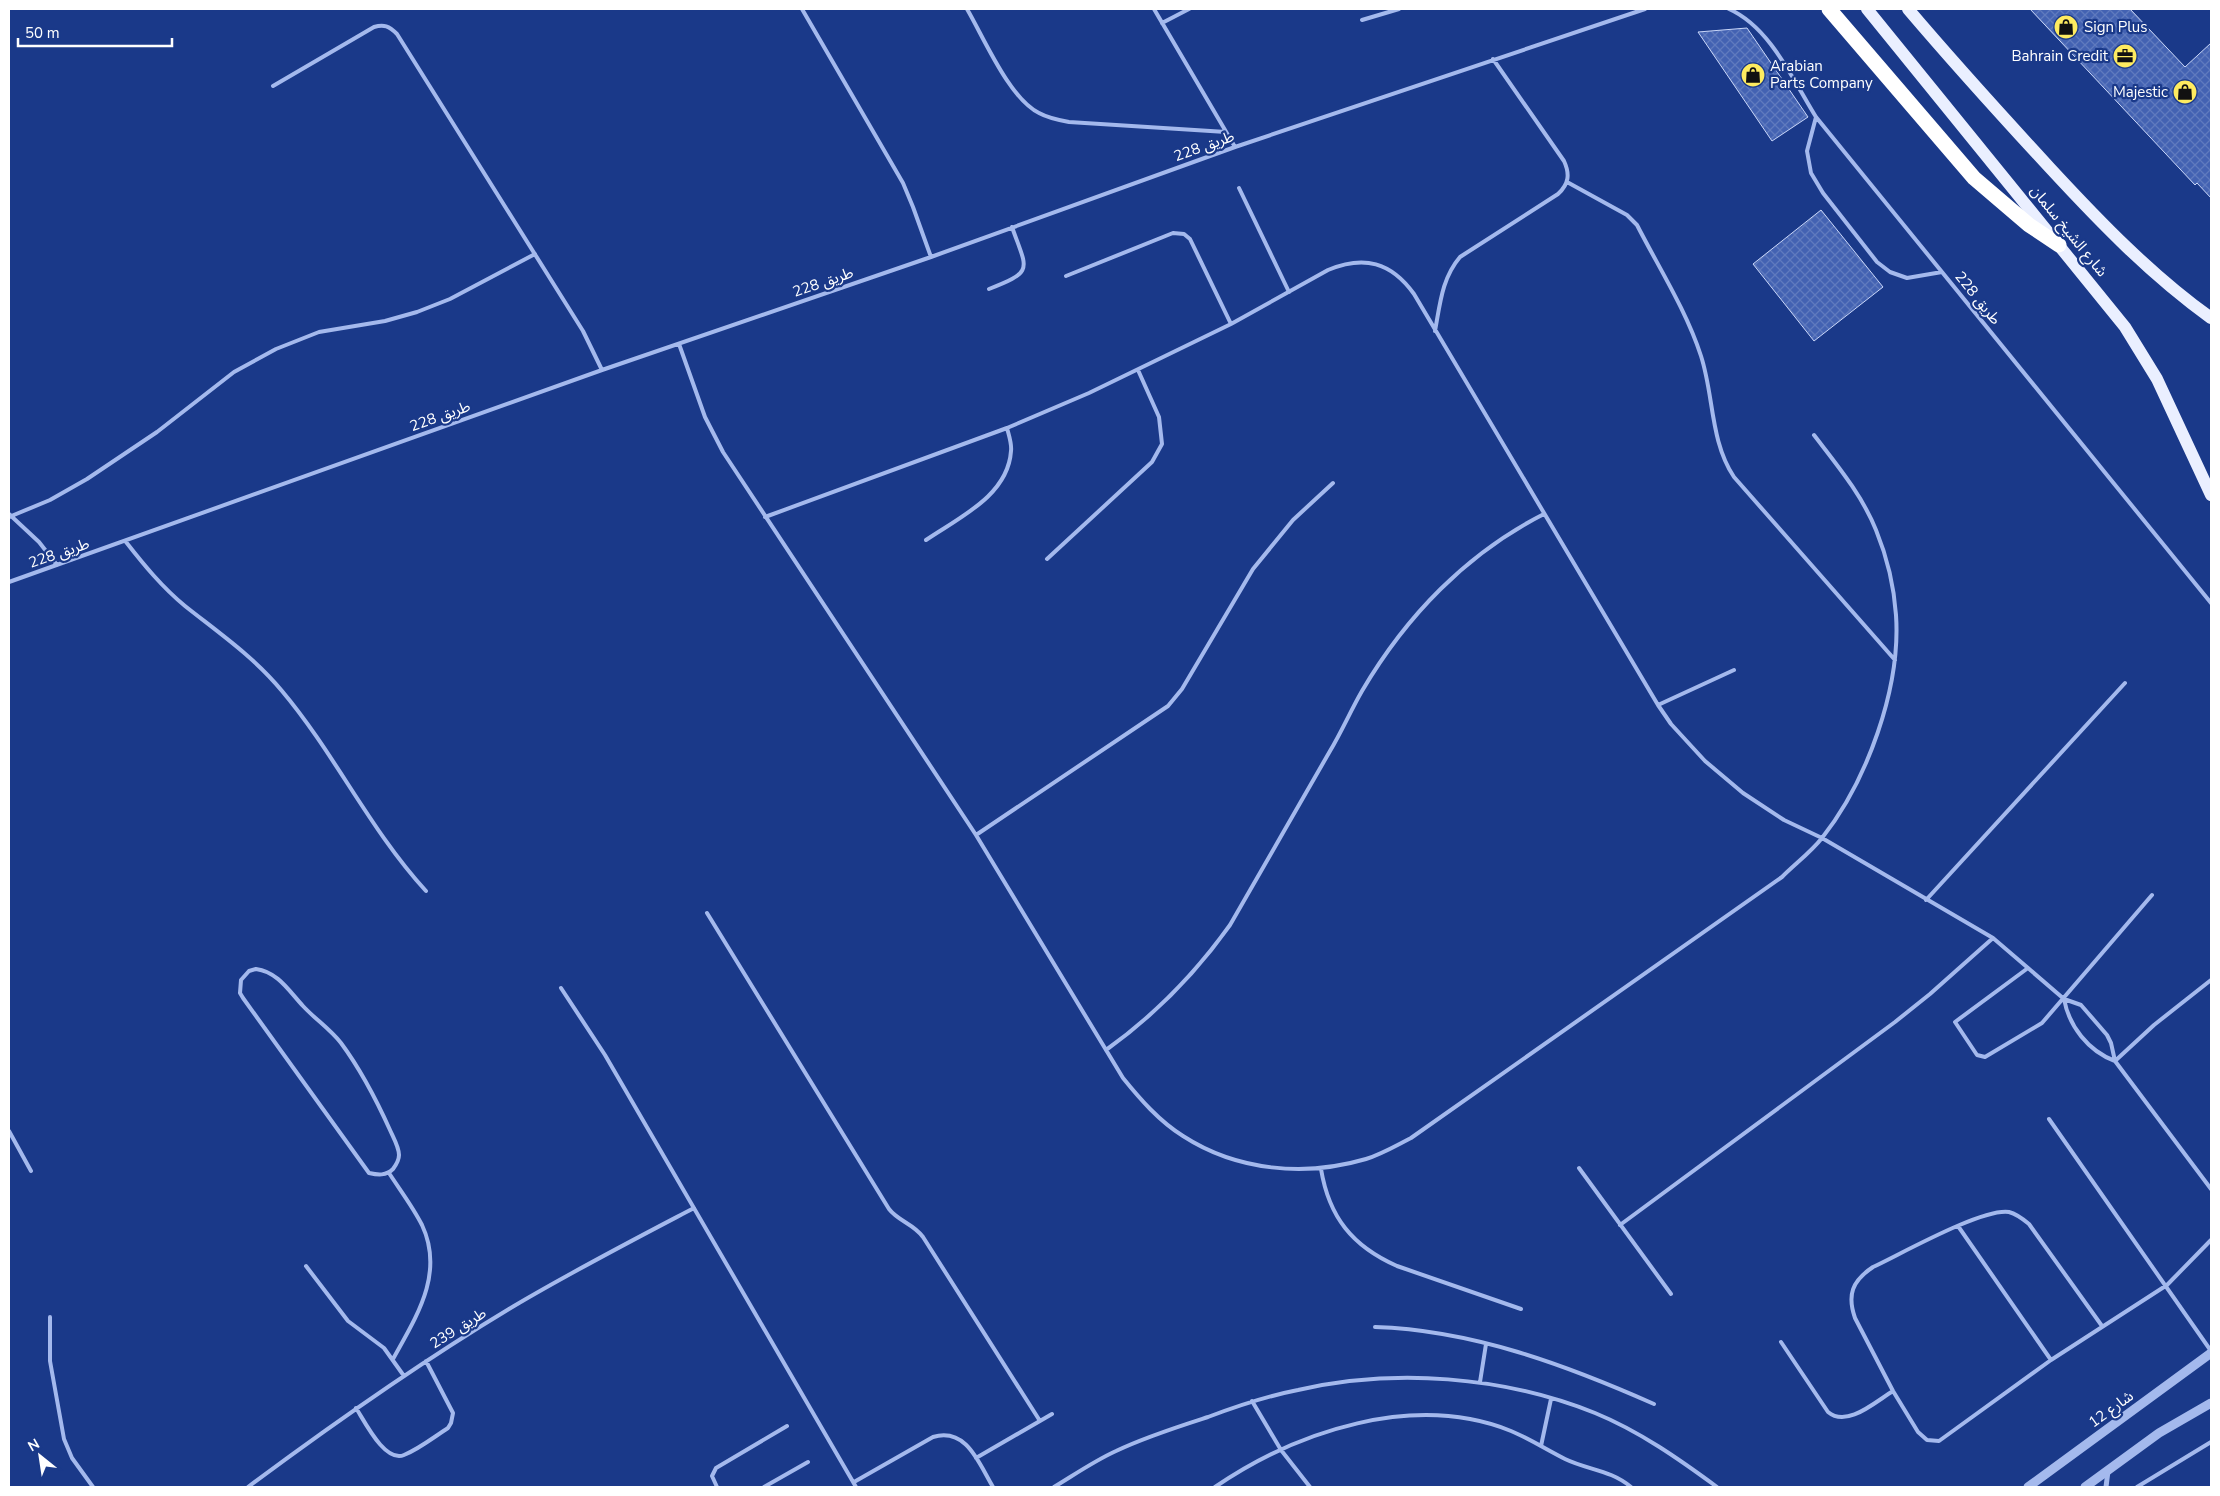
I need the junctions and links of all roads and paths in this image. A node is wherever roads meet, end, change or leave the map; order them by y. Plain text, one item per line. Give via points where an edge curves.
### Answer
1 (802, 9) edge
2 (968, 9) edge
3 (1154, 9) edge
4 (1176, 9) edge
5 (1189, 9) edge
6 (1399, 9) edge
7 (1645, 9) edge
8 (1729, 9) edge
9 (1829, 9) edge
10 (1867, 9) edge
11 (1908, 9) edge
12 (1178, 15) junction
13 (1362, 20) dead end
14 (1162, 24) junction
15 (1493, 58) junction
16 (274, 86) dead end
17 (1816, 117) junction
18 (1226, 132) junction
19 (1234, 147) junction
20 (1567, 182) junction
21 (1239, 188) dead end
22 (1012, 227) junction
23 (2058, 244) junction
24 (534, 254) junction
25 (931, 257) junction
26 (1942, 272) junction
27 (1066, 276) dead end
28 (990, 289) dead end
29 (1289, 292) junction
30 (2211, 318) edge
31 (1231, 324) junction
32 (1435, 331) junction
33 (679, 344) junction
34 (602, 370) junction
35 (1138, 370) junction
36 (1007, 428) junction
37 (1814, 436) dead end
38 (1333, 483) dead end
39 (2211, 496) edge
40 (1544, 514) junction
41 (10, 516) edge
42 (765, 517) junction
43 (926, 540) dead end
44 (126, 542) junction
45 (1047, 559) dead end
46 (57, 565) junction
47 (9, 582) edge
48 (2211, 603) edge
49 (1894, 660) junction
50 (1734, 670) dead end
51 (2125, 683) dead end
52 (1658, 705) junction
53 (976, 835) junction
54 (1822, 838) junction
55 (426, 891) dead end
56 (2152, 896) dead end
57 (1926, 900) junction
58 (707, 913) dead end
59 (1992, 938) junction
60 (2028, 968) junction
61 (2211, 980) edge
62 (561, 988) dead end
63 (2064, 999) junction
64 (1106, 1050) junction
65 (2114, 1061) junction
66 (2049, 1119) dead end
67 (9, 1131) edge
68 (1579, 1168) dead end
69 (1321, 1169) junction
70 (31, 1171) dead end
71 (389, 1173) junction
72 (2211, 1189) edge
73 (694, 1208) junction
74 (1620, 1225) junction
75 (1958, 1226) junction
76 (2211, 1240) edge
77 (306, 1266) dead end
78 (2166, 1285) junction
79 (1671, 1294) dead end
80 (1521, 1309) dead end
81 (50, 1317) dead end
82 (2102, 1326) junction
83 (1375, 1327) dead end
84 (1781, 1342) dead end
85 (1486, 1344) junction
86 (2211, 1352) edge
87 (393, 1359) junction
88 (2051, 1360) junction
89 (426, 1361) junction
90 (404, 1376) junction
91 (1480, 1382) junction
92 (1894, 1392) junction
93 (1551, 1398) junction
94 (1252, 1401) junction
95 (2211, 1403) edge
96 (1654, 1404) dead end
97 (356, 1408) junction
98 (1052, 1414) dead end
99 (1040, 1421) junction
100 (788, 1426) dead end
101 (2211, 1442) edge
102 (1541, 1446) junction
103 (1281, 1450) junction
104 (976, 1458) junction
105 (808, 1462) dead end
106 (2108, 1471) junction
107 (854, 1482) junction
108 (94, 1487) edge
109 (248, 1487) edge
110 (717, 1487) edge
111 (764, 1487) edge
112 (856, 1487) edge
113 (992, 1487) edge
114 (1054, 1487) edge
115 (1215, 1487) edge
116 (1310, 1487) edge
117 (1631, 1487) edge
118 (1717, 1487) edge
119 (2028, 1487) edge
120 (2085, 1487) edge
121 (2106, 1487) edge
122 (2137, 1487) edge

1 - 25 lane via 903,183
2 - 18 lane via 1015,92 1038,113 1069,122
3 - 14 lane
4 - 12 lane
5 - 12 lane
6 - 13 lane
7 - 15 lane, طريق 228
8 - 17 lane, طريق 228 via 1753,24 1766,38
9 - 23 highway via 1974,178 2029,225
10 - 23 main road, شارع الشيخ سلمان
11 - 30 main road, شارع الشيخ سلمان via 2021,137 2102,222 2163,282
12 - 14 lane
14 - 18 lane
15 - 19 lane, طريق 228
15 - 20 lane via 1564,161
16 - 24 lane via 374,27 391,28
17 - 26 lane, طريق 228
17 - 26 lane via 1807,151 1811,173 1822,193 1877,262 1890,272 1907,278
18 - 19 lane
19 - 22 lane, طريق 228
20 - 32 lane via 1558,194 1460,257 1445,280
20 - 49 lane via 1627,215 1636,225 1701,356 1725,464
21 - 29 lane
22 - 25 lane, طريق 228
22 - 28 lane via 1024,261 1022,273
23 - 39 main road, شارع الشيخ سلمان via 2141,352
24 - 34 lane via 583,331
24 - 41 lane via 417,312 319,332 276,349 234,372 157,432 87,479 50,500
25 - 33 lane, طريق 228
26 - 48 lane, طريق 228
27 - 31 lane via 1173,233 1184,234 1190,239
29 - 31 lane
29 - 32 lane via 1343,264 1376,264 1404,280
31 - 35 lane
32 - 40 lane
33 - 34 lane, طريق 228
33 - 42 lane via 714,434
34 - 44 lane, طريق 228
35 - 36 lane
35 - 45 lane via 1159,417 1162,444 1152,462
36 - 42 lane
36 - 43 lane via 1012,450 1008,471 996,490
37 - 49 lane via 1855,490 1876,529 1889,571 1895,607
38 - 53 lane via 1293,520 1253,570 1182,689 1168,706
40 - 52 lane
40 - 64 lane via 1519,527 1472,560 1446,583 1400,635 1363,690 1334,746 1213,949 1167,1001
41 - 46 lane via 39,542
42 - 53 lane
44 - 46 lane, طريق 228
44 - 55 lane via 162,585 236,644 282,690 302,715 392,852
46 - 47 lane, طريق 228
49 - 54 lane via 1886,703 1869,753 1852,793
50 - 52 lane
51 - 57 lane
52 - 54 lane via 1705,761 1743,793 1784,820
53 - 64 lane
54 - 57 lane
54 - 69 lane via 1782,877 1411,1138 1368,1159
56 - 63 lane
57 - 59 lane
58 - 99 lane via 892,1213 923,1237
59 - 60 lane
59 - 74 lane via 1895,1022
60 - 63 lane
60 - 63 lane via 1955,1022 1976,1055 1986,1057 2042,1023
61 - 65 lane
62 - 73 lane via 605,1055
63 - 65 lane via 2067,1017 2084,1040
63 - 65 lane via 2080,1005 2101,1027 2111,1043
64 - 69 lane via 1146,1106 1183,1136 1226,1158 1272,1169
65 - 72 lane
66 - 78 lane
67 - 70 lane
68 - 74 lane
69 - 80 lane via 1330,1205 1364,1248 1397,1266
71 - 71 lane via 399,1155 396,1144 352,1058 283,982 262,970 250,971 241,980 243,998 369,1173 379,1176
71 - 87 lane via 422,1225 430,1258 428,1291
73 - 89 lane, طريق 239 via 587,1265
73 - 107 lane
74 - 79 lane
75 - 82 lane via 1998,1212 2010,1212 2020,1217
75 - 88 lane
75 - 92 lane via 1873,1267 1855,1283 1851,1307
76 - 78 lane
77 - 87 lane via 348,1321
78 - 82 lane
78 - 86 lane
81 - 108 lane via 50,1360 64,1439 72,1458
82 - 88 lane
83 - 85 lane via 1437,1332
84 - 92 lane via 1833,1416 1846,1418
85 - 91 lane
85 - 96 lane via 1565,1367
86 - 119 street, شارع 12
87 - 90 lane
88 - 92 lane via 1939,1441 1921,1437
89 - 90 lane, طريق 239
89 - 97 lane via 453,1412 448,1428 403,1456 392,1455 383,1448
90 - 97 lane, طريق 239
91 - 93 lane
91 - 94 lane via 1407,1378 1371,1380 1299,1389
93 - 102 lane
93 - 118 lane via 1625,1426
94 - 103 lane
94 - 114 lane via 1136,1442
95 - 106 street via 2159,1433
97 - 109 lane, طريق 239
98 - 99 lane
99 - 104 lane
100 - 110 lane via 716,1468 712,1476
101 - 122 lane
102 - 103 lane via 1486,1424 1427,1416 1362,1423
102 - 117 lane via 1569,1461 1611,1474
103 - 115 lane
103 - 116 lane
104 - 107 lane via 961,1440 940,1435
104 - 113 lane
105 - 111 lane
106 - 120 street
106 - 121 street
107 - 112 lane

